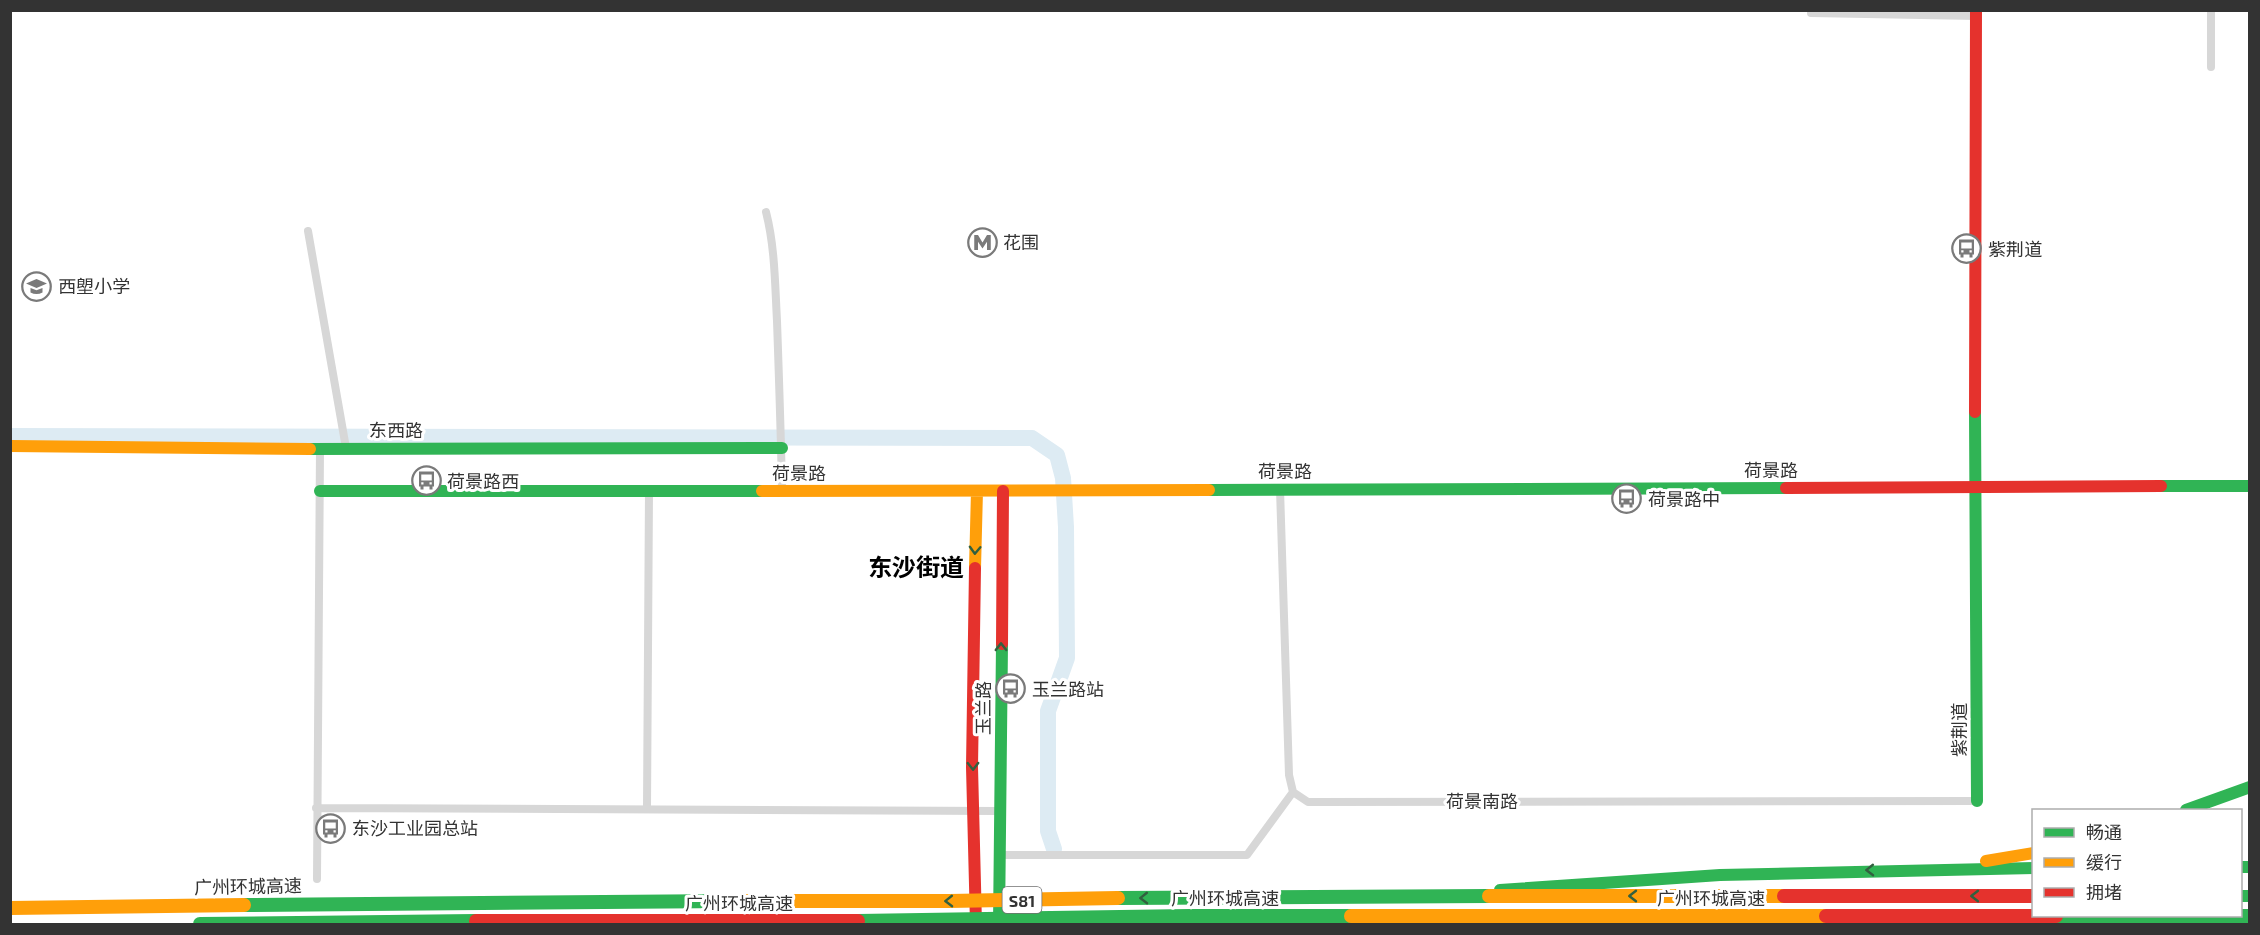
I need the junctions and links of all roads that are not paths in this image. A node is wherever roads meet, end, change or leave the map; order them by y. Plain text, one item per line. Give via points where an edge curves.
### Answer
1 (1811, 10) edge
2 (2211, 10) edge
3 (1976, 13) edge
4 (2211, 67) dead end
5 (766, 212) dead end
6 (309, 231) dead end
7 (10, 446) edge
8 (782, 447) junction
9 (320, 448) junction
10 (346, 448) junction
11 (2250, 486) edge
12 (1280, 489) junction
13 (1975, 489) junction
14 (649, 490) junction
15 (320, 491) junction
16 (782, 491) junction
17 (977, 491) junction
18 (1003, 491) junction
19 (2250, 787) edge
20 (1293, 792) junction
21 (1977, 801) joint
22 (316, 808) junction
23 (648, 808) junction
24 (2189, 809) edge
25 (974, 811) junction
26 (1000, 811) junction
27 (2032, 853) edge
28 (1000, 855) junction
29 (2032, 868) edge
30 (1898, 870) junction
31 (317, 879) dead end
32 (1221, 896) junction
33 (2032, 896) edge
34 (10, 908) edge
35 (2032, 916) edge
36 (1130, 917) junction
37 (200, 924) edge
38 (976, 924) edge
39 (999, 924) edge
40 (1262, 924) edge

1 - 3 street
2 - 4 street
3 - 13 main road, 紫荆道
5 - 8 street via 772,248
6 - 10 street
7 - 9 main road, 东西路
8 - 10 main road, 东西路
8 - 16 street
9 - 10 main road, 东西路
9 - 15 street
11 - 13 main road, 荷景路
12 - 13 main road, 荷景路
12 - 18 main road, 荷景路
12 - 20 street via 1289,775
13 - 21 main road, 紫荆道
14 - 15 main road, 荷景路
14 - 16 main road, 荷景路
14 - 23 street
15 - 22 street
16 - 17 main road, 荷景路
17 - 18 main road, 荷景路
17 -> 25 main road, 玉兰路
26 -> 18 main road, 玉兰路
19 - 24 main road
20 - 21 street, 荷景南路 via 1308,802
20 - 28 street via 1247,855
22 - 23 street
22 - 31 street
23 - 25 street
25 - 26 street
25 - 38 main road, 玉兰路
26 - 28 main road, 玉兰路
27 - 30 main road
28 - 39 main road, 玉兰路
29 - 30 main road
30 -> 32 main road, bridge via 1720,875 1410,894
33 -> 32 main road, 广州环城高速 / S81, bridge
32 -> 34 main road, 广州环城高速 / S81, bridge
35 - 36 main road, 广州环城高速 / S81, bridge
36 - 37 main road, 广州环城高速 / S81, bridge
36 - 40 main road, bridge

